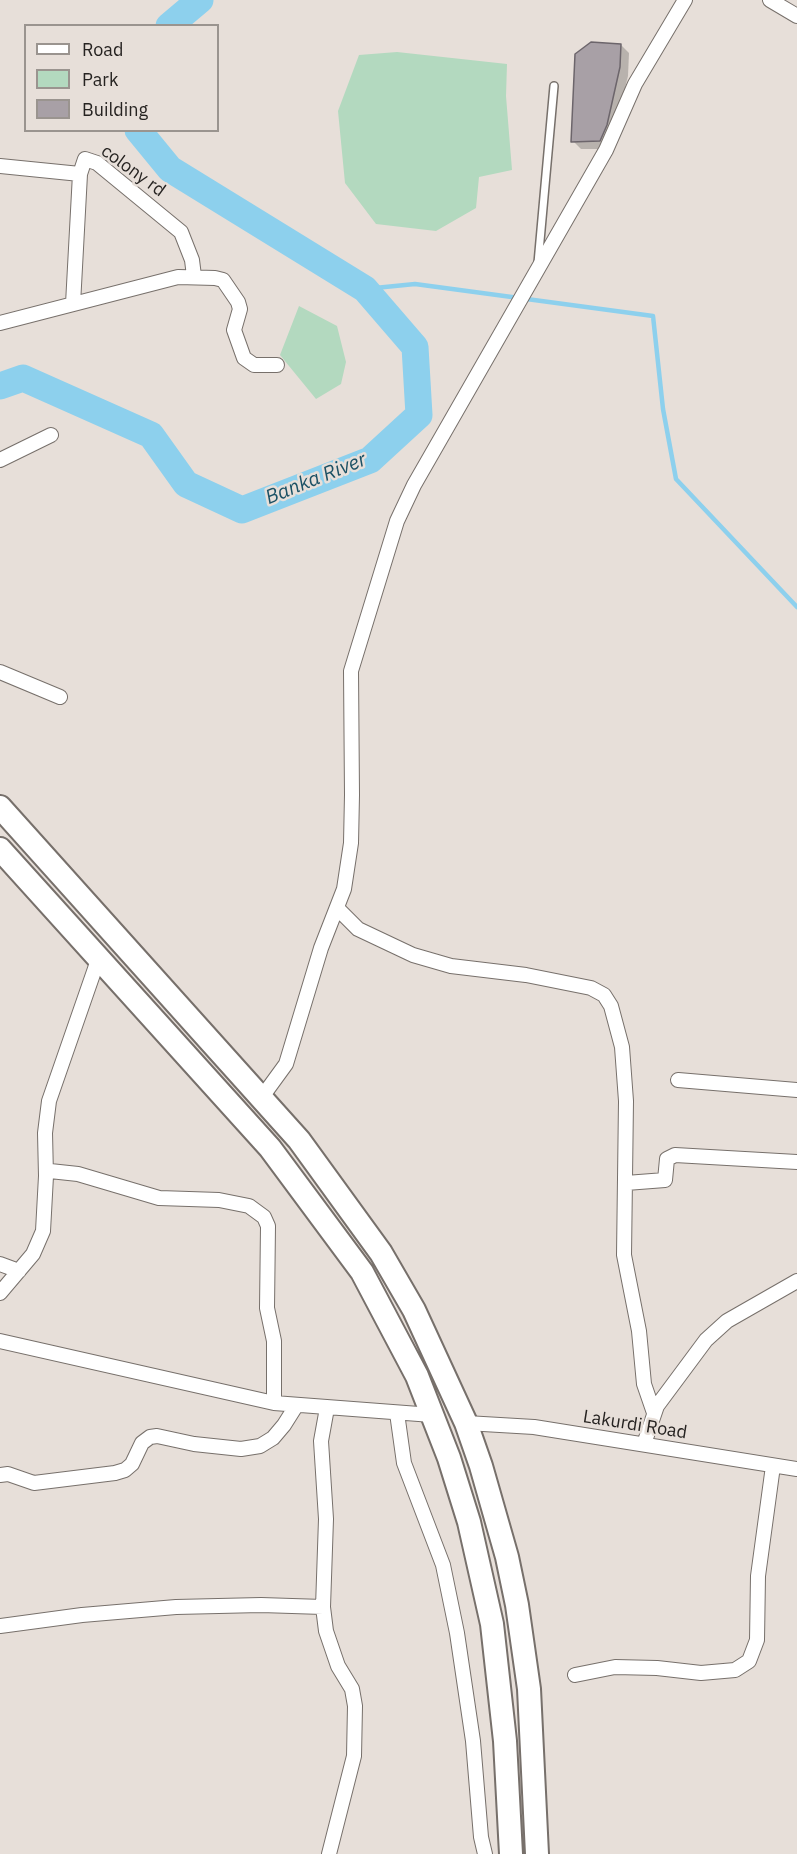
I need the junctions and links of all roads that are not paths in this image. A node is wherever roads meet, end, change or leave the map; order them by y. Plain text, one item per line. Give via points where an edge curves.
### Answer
1 (685, 0) edge
2 (771, 0) edge
3 (797, 16) edge
4 (554, 86) dead end
5 (0, 166) edge
6 (80, 174) junction
7 (537, 268) junction
8 (194, 276) junction
9 (73, 304) junction
10 (0, 323) edge
11 (277, 365) dead end
12 (51, 435) dead end
13 (0, 460) edge
14 (0, 672) edge
15 (60, 697) dead end
16 (0, 807) edge
17 (0, 849) edge
18 (338, 909) junction
19 (99, 957) junction
20 (678, 1080) dead end
21 (797, 1090) edge
22 (262, 1097) junction
23 (797, 1162) edge
24 (46, 1176) junction
25 (626, 1183) junction
26 (0, 1264) edge
27 (19, 1271) junction
28 (797, 1281) edge
29 (0, 1293) edge
30 (0, 1341) edge
31 (274, 1403) junction
32 (296, 1406) junction
33 (327, 1408) junction
34 (397, 1413) junction
35 (654, 1413) junction
36 (432, 1415) junction
37 (466, 1424) junction
38 (644, 1444) junction
39 (773, 1466) junction
40 (797, 1469) edge
41 (0, 1474) edge
42 (323, 1607) junction
43 (0, 1626) edge
44 (575, 1675) dead end
45 (329, 1854) edge
46 (485, 1854) edge
47 (512, 1854) edge
48 (537, 1854) edge

1 - 7 street via 635,84 606,150
2 - 3 street
4 - 7 lane
5 - 6 street
6 - 8 street, colony rd via 81,165 90,159 181,232
6 - 9 street, colony rd
7 - 18 street via 414,485 390,538 351,672 351,843
8 - 9 street
8 - 11 street via 223,280 234,294 240,309 234,330 244,358 254,365
9 - 10 street
12 - 13 street
14 - 15 street
16 - 22 highway
17 - 19 highway
18 - 22 street via 321,948 286,1064
18 - 25 street via 358,929 413,955 451,966 591,988 604,995 611,1006 622,1047
19 - 24 street via 50,1101 45,1133
19 - 36 highway via 270,1148 362,1272 417,1376
20 - 21 street
22 - 37 highway via 306,1149 381,1253 414,1310
23 - 25 street via 675,1155 667,1159 665,1180
24 - 27 street via 43,1231 33,1254
24 - 31 street via 53,1170 159,1198 219,1200 249,1206 264,1217 268,1226 267,1308 274,1341
25 - 35 street via 624,1255 639,1331 644,1384
26 - 27 street
27 - 29 street
28 - 35 street via 727,1321 706,1340 683,1367
30 - 31 street
31 - 32 street
32 - 33 street
32 - 41 street via 273,1438 260,1446 241,1449 157,1436 142,1443 132,1464 115,1473 34,1483
33 - 34 street
33 - 42 street via 321,1441 326,1518
34 - 36 street
34 - 46 street via 404,1463 443,1565 457,1634 474,1741
35 - 38 street
36 - 47 highway via 469,1522 492,1624 506,1741
37 - 38 street, Lakurdi Road via 534,1427
37 - 48 highway via 496,1514 517,1605 532,1724
38 - 39 street, Lakurdi Road
39 - 40 street, Lakurdi Road
39 - 44 street via 759,1576 757,1640 749,1661 735,1670 701,1673 615,1667
42 - 43 street via 176,1607
42 - 45 street via 326,1631 338,1666 352,1689 355,1706 354,1756

